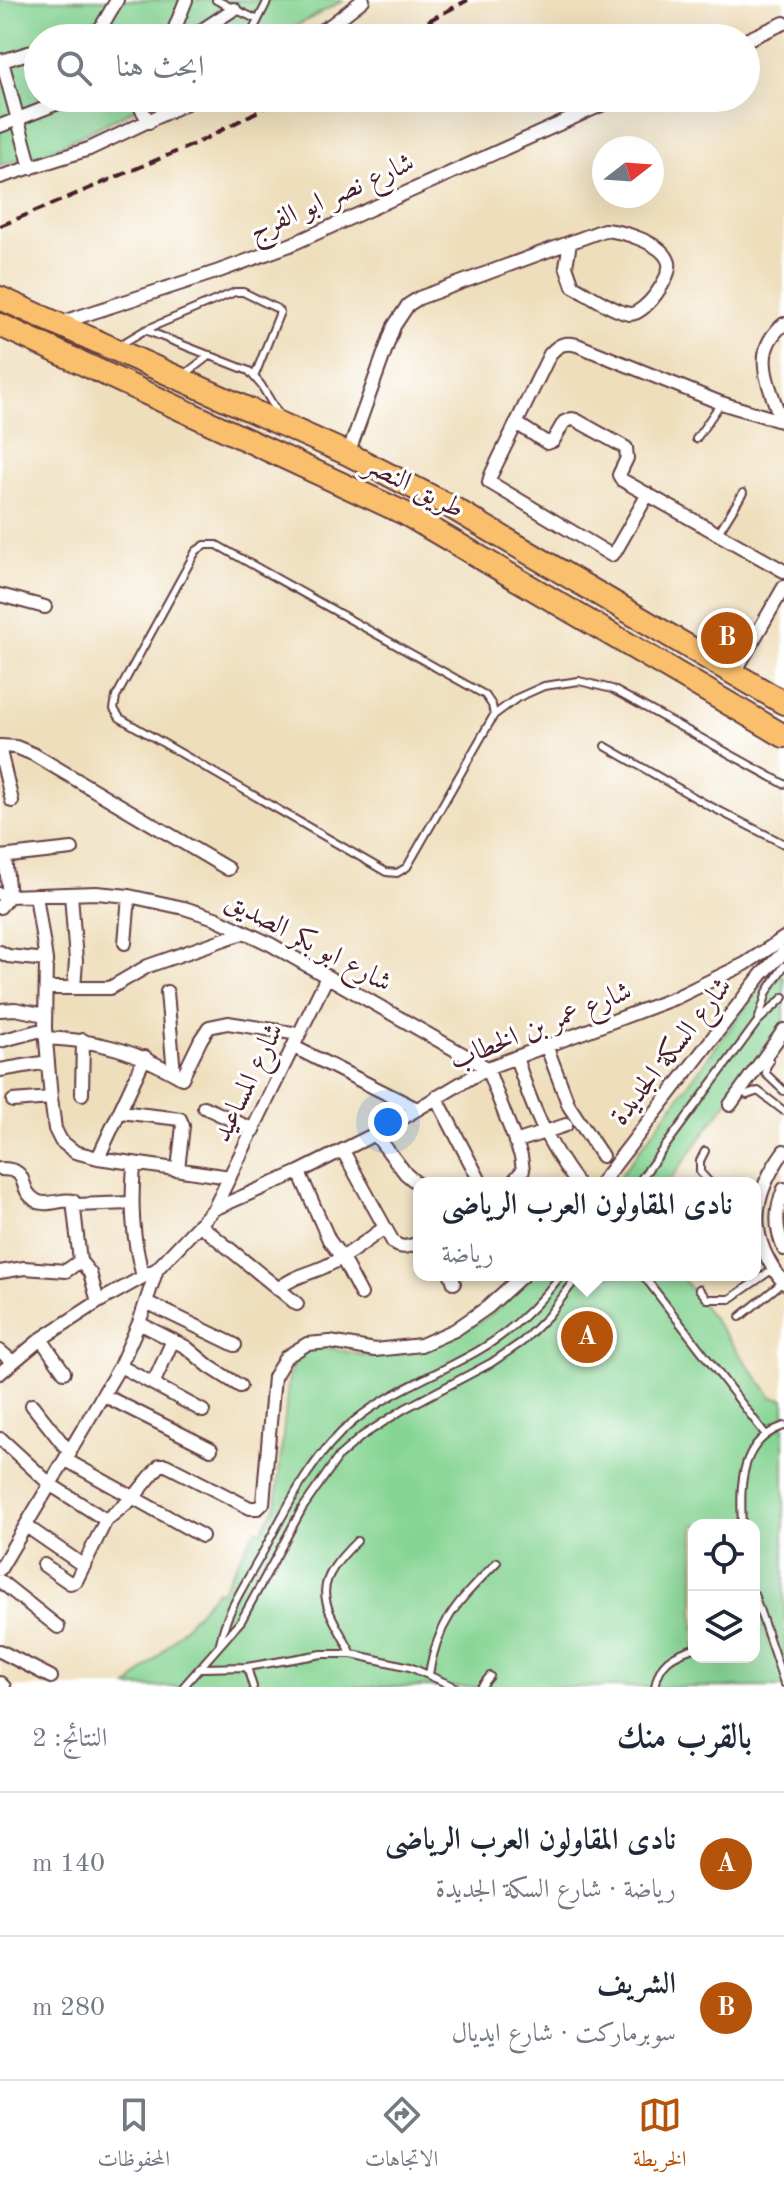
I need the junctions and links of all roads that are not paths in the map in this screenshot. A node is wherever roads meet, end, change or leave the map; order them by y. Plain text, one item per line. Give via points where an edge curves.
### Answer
1 (117, 0) edge
2 (186, 0) edge
3 (216, 0) edge
4 (268, 0) edge
5 (353, 2) edge
6 (234, 9) junction
7 (258, 20) junction
8 (784, 23) edge
9 (107, 24) edge
10 (177, 24) edge
11 (211, 24) edge
12 (256, 24) edge
13 (332, 24) edge
14 (760, 34) edge
15 (24, 54) edge
16 (1, 61) edge
17 (37, 112) edge
18 (143, 112) edge
19 (169, 112) edge
20 (586, 112) edge
21 (17, 120) junction
22 (149, 122) junction
23 (0, 126) edge
24 (31, 168) junction
25 (0, 177) edge
26 (570, 243) junction
27 (0, 298) edge
28 (59, 323) junction
29 (784, 324) edge
30 (0, 325) edge
31 (145, 330) junction
32 (114, 348) junction
33 (210, 355) junction
34 (255, 375) junction
35 (179, 378) junction
36 (721, 403) junction
37 (782, 422) edge
38 (516, 423) junction
39 (284, 425) junction
40 (696, 439) dead end
41 (348, 454) junction
42 (743, 493) dead end
43 (648, 494) junction
44 (718, 533) junction
45 (784, 571) edge
46 (784, 587) edge
47 (0, 595) edge
48 (45, 607) dead end
49 (735, 672) junction
50 (784, 703) edge
51 (494, 715) junction
52 (784, 736) edge
53 (605, 746) dead end
54 (0, 749) edge
55 (784, 784) edge
56 (12, 801) dead end
57 (784, 844) edge
58 (72, 849) dead end
59 (3, 857) edge
60 (228, 869) dead end
61 (71, 894) junction
62 (4, 895) edge
63 (36, 895) junction
64 (129, 896) junction
65 (0, 907) edge
66 (245, 932) junction
67 (784, 938) edge
68 (125, 943) dead end
69 (0, 952) edge
70 (784, 952) edge
71 (46, 960) junction
72 (784, 966) edge
73 (327, 977) junction
74 (46, 988) junction
75 (74, 988) junction
76 (167, 992) dead end
77 (784, 997) edge
78 (0, 1010) edge
79 (45, 1015) junction
80 (758, 1021) junction
81 (784, 1030) edge
82 (45, 1034) junction
83 (299, 1034) junction
84 (83, 1040) junction
85 (0, 1041) edge
86 (546, 1045) junction
87 (294, 1047) junction
88 (145, 1057) junction
89 (516, 1057) junction
90 (770, 1061) dead end
91 (48, 1062) junction
92 (487, 1068) junction
93 (0, 1070) edge
94 (178, 1076) junction
95 (784, 1091) edge
96 (82, 1094) dead end
97 (747, 1095) dead end
98 (436, 1097) junction
99 (51, 1098) junction
100 (13, 1101) dead end
101 (730, 1105) dead end
102 (204, 1107) dead end
103 (417, 1109) junction
104 (784, 1111) edge
105 (120, 1112) junction
106 (566, 1125) dead end
107 (254, 1130) junction
108 (375, 1134) junction
109 (544, 1134) junction
110 (515, 1142) junction
111 (343, 1151) junction
112 (705, 1151) dead end
113 (784, 1151) edge
114 (602, 1156) dead end
115 (98, 1158) junction
116 (134, 1165) junction
117 (0, 1169) edge
118 (178, 1169) junction
119 (299, 1172) junction
120 (230, 1177) junction
121 (478, 1177) edge
122 (517, 1177) edge
123 (572, 1177) edge
124 (606, 1177) edge
125 (642, 1177) edge
126 (705, 1177) edge
127 (413, 1180) edge
128 (784, 1189) edge
129 (761, 1192) edge
130 (131, 1203) junction
131 (75, 1205) junction
132 (761, 1205) edge
133 (778, 1206) junction
134 (214, 1209) junction
135 (199, 1224) junction
136 (384, 1228) junction
137 (761, 1242) edge
138 (413, 1245) edge
139 (784, 1249) edge
140 (342, 1258) junction
141 (80, 1261) junction
142 (157, 1269) junction
143 (773, 1269) junction
144 (0, 1272) edge
145 (143, 1276) junction
146 (761, 1278) edge
147 (516, 1281) edge
148 (556, 1281) edge
149 (574, 1281) edge
150 (648, 1281) edge
151 (757, 1281) edge
152 (783, 1283) edge
153 (278, 1289) junction
154 (699, 1289) dead end
155 (361, 1294) dead end
156 (98, 1302) junction
157 (146, 1302) junction
158 (297, 1304) dead end
159 (740, 1317) dead end
160 (139, 1323) junction
161 (41, 1339) junction
162 (173, 1340) junction
163 (235, 1345) dead end
164 (0, 1351) edge
165 (13, 1362) junction
166 (120, 1366) junction
167 (64, 1372) dead end
168 (0, 1373) edge
169 (153, 1384) junction
170 (240, 1386) dead end
171 (103, 1395) junction
172 (32, 1405) dead end
173 (203, 1411) dead end
174 (784, 1426) edge
175 (766, 1435) junction
176 (1, 1439) edge
177 (211, 1449) dead end
178 (68, 1457) junction
179 (318, 1458) junction
180 (329, 1468) junction
181 (51, 1485) junction
182 (133, 1498) junction
183 (742, 1519) edge
184 (106, 1520) junction
185 (26, 1526) junction
186 (202, 1536) dead end
187 (0, 1540) edge
188 (357, 1541) dead end
189 (11, 1551) junction
190 (497, 1562) dead end
191 (44, 1565) dead end
192 (84, 1566) junction
193 (0, 1569) edge
194 (0, 1581) edge
195 (241, 1593) junction
196 (252, 1600) junction
197 (760, 1612) edge
198 (58, 1627) dead end
199 (220, 1643) junction
200 (688, 1650) edge
201 (0, 1651) edge
202 (352, 1654) junction
203 (247, 1667) junction
204 (202, 1668) junction
205 (429, 1674) junction
206 (490, 1676) dead end
207 (51, 1677) dead end
208 (784, 1682) edge
209 (183, 1687) edge
210 (253, 1687) edge
211 (455, 1687) edge
212 (481, 1687) edge
213 (655, 1687) edge

1 - 9 street
2 - 10 street
3 - 6 lane
4 - 7 lane
5 - 13 street
6 - 7 lane
6 - 11 street
7 - 12 lane
8 - 14 street
15 - 16 street
16 - 21 street
17 - 21 street
18 - 22 street
19 - 22 street
20 - 28 street, شارع نصر ابو الفرج via 290,245
21 - 23 street
21 - 24 street
22 - 24 street
24 - 25 street
26 - 26 street via 613,231 663,252 670,270 643,309 625,313 573,286 566,266
26 - 41 street via 408,305 394,326
27 - 28 highway, طريق النصر
28 - 32 highway, طريق النصر
29 - 37 street via 766,343 764,355
30 - 52 highway, طريق النصر via 406,514
31 - 32 lane
31 - 33 lane
31 - 34 lane via 226,294 243,292 280,312
32 - 35 highway, طريق النصر
33 - 34 lane
33 - 35 lane
34 - 39 lane
35 - 39 highway, طريق النصر
36 - 37 street
36 - 38 street via 567,343 550,354
36 - 40 lane
38 - 43 street via 547,443 564,422 576,420 626,448 620,478
38 - 43 street via 489,482 603,553 615,552
39 - 41 highway, طريق النصر
41 - 49 highway, طريق النصر via 474,520
42 - 44 lane
43 - 44 street
44 - 45 street
46 - 49 street
47 - 48 street
49 - 50 highway, طريق النصر
51 - 51 lane via 485,695 217,545 196,551 114,709 120,718 213,772 386,872 397,873 407,867
51 - 55 lane via 544,686 579,681 612,689
53 - 57 lane
54 - 56 street
54 - 60 street via 16,747 33,754
58 - 59 street
59 - 62 street
61 - 63 street, شارع ابو بكر الصديق
61 - 64 street, شارع ابو بكر الصديق
61 - 75 street
62 - 63 street, شارع ابو بكر الصديق
62 - 65 street
63 - 71 street
64 - 66 street, شارع ابو بكر الصديق via 184,908
64 - 68 street
66 - 73 street, شارع ابو بكر الصديق
66 - 75 street via 148,966 110,988
67 - 86 street, شارع عمر بن الخطاب via 675,998
69 - 71 street
70 - 124 street, شارع السكة الجديدة
71 - 74 street
72 - 80 lane via 767,992
73 - 83 street, شارع المساعيد
73 - 92 street, شارع ابو بكر الصديق
74 - 75 street
74 - 79 street
76 - 94 street
77 - 80 lane
78 - 79 street
79 - 82 street
80 - 125 lane
81 - 101 street
82 - 84 street
82 - 85 street
82 - 91 street
83 - 87 street, شارع المساعيد
83 - 94 street via 228,1023 209,1027
84 - 88 street
84 - 96 street
86 - 89 street, شارع عمر بن الخطاب
86 - 114 street via 569,1106
87 - 103 street
87 - 107 street, شارع المساعيد
88 - 94 street
88 - 105 street
89 - 92 street, شارع عمر بن الخطاب
89 - 109 street
90 - 95 lane via 766,1074
91 - 93 street
91 - 99 street
92 - 98 street, شارع عمر بن الخطاب
92 - 110 street
97 - 104 lane via 758,1091
98 - 103 street, شارع عمر بن الخطاب
98 - 121 street
99 - 100 street
99 - 115 street via 61,1141 75,1152
102 - 107 street
103 - 108 street, شارع عمر بن الخطاب
105 - 115 street
105 - 118 street via 180,1119
106 - 109 street
107 - 120 street, شارع المساعيد
108 - 111 street, شارع عمر بن الخطاب
108 - 127 street
109 - 110 street
109 - 123 street
110 - 122 street via 523,1170
111 - 119 street, شارع عمر بن الخطاب
111 - 136 street
112 - 126 lane via 700,1161
113 - 129 street
115 - 116 street
116 - 118 street
116 - 130 street
117 - 131 street via 20,1173 35,1201 70,1199
118 - 120 street
119 - 134 street, شارع عمر بن الخطاب
119 - 140 street
120 - 134 street, شارع المساعيد
128 - 133 street
130 - 131 street
130 - 145 street
131 - 141 street
132 - 133 street
133 - 139 street via 776,1224
134 - 135 street, شارع عمر بن الخطاب
135 - 142 street, شارع عمر بن الخطاب
135 - 153 street
136 - 138 street via 397,1246
136 - 140 street
137 - 143 street
140 - 153 street
140 - 155 street
141 - 144 street via 66,1271
141 - 156 street via 90,1273
142 - 145 street, شارع عمر بن الخطاب
142 - 157 street
143 - 146 lane
143 - 152 street
145 - 156 street, شارع عمر بن الخطاب
147 - 182 street via 466,1322 421,1345 375,1350 330,1342 307,1344 286,1357 274,1377 263,1503 258,1508 166,1465 155,1468
148 - 179 lane via 497,1339 372,1408
149 - 180 lane via 522,1342 384,1422
150 - 175 lane
151 - 154 lane via 724,1301 707,1299
152 - 159 lane
153 - 158 street
156 - 161 street, شارع عمر بن الخطاب
157 - 160 street
157 - 163 street
160 - 162 street
160 - 166 street
161 - 165 street, شارع عمر بن الخطاب
161 - 167 street
162 - 169 street
162 - 170 street
164 - 165 street
165 - 168 street, شارع عمر بن الخطاب
166 - 169 street
166 - 171 street
169 - 173 street
171 - 177 street
171 - 178 street
172 - 178 street
174 - 175 lane
175 - 183 lane via 743,1469
176 - 181 street
178 - 181 street
178 - 182 street
179 - 180 lane
179 - 195 lane
180 - 196 lane
181 - 184 street
181 - 185 street
182 - 184 street
182 - 186 street
184 - 192 street
185 - 189 street
185 - 192 street
187 - 189 street
188 - 202 lane via 336,1562 323,1591
189 - 193 street
190 - 205 lane via 446,1620
191 - 192 street via 70,1583
194 - 198 street
195 - 196 lane
195 - 199 lane
196 - 199 lane
197 - 208 lane
199 - 204 lane
200 - 213 lane via 665,1662
201 - 207 street
202 - 203 lane
202 - 205 lane
203 - 204 lane
203 - 210 lane
204 - 209 lane
205 - 211 lane
206 - 212 lane

